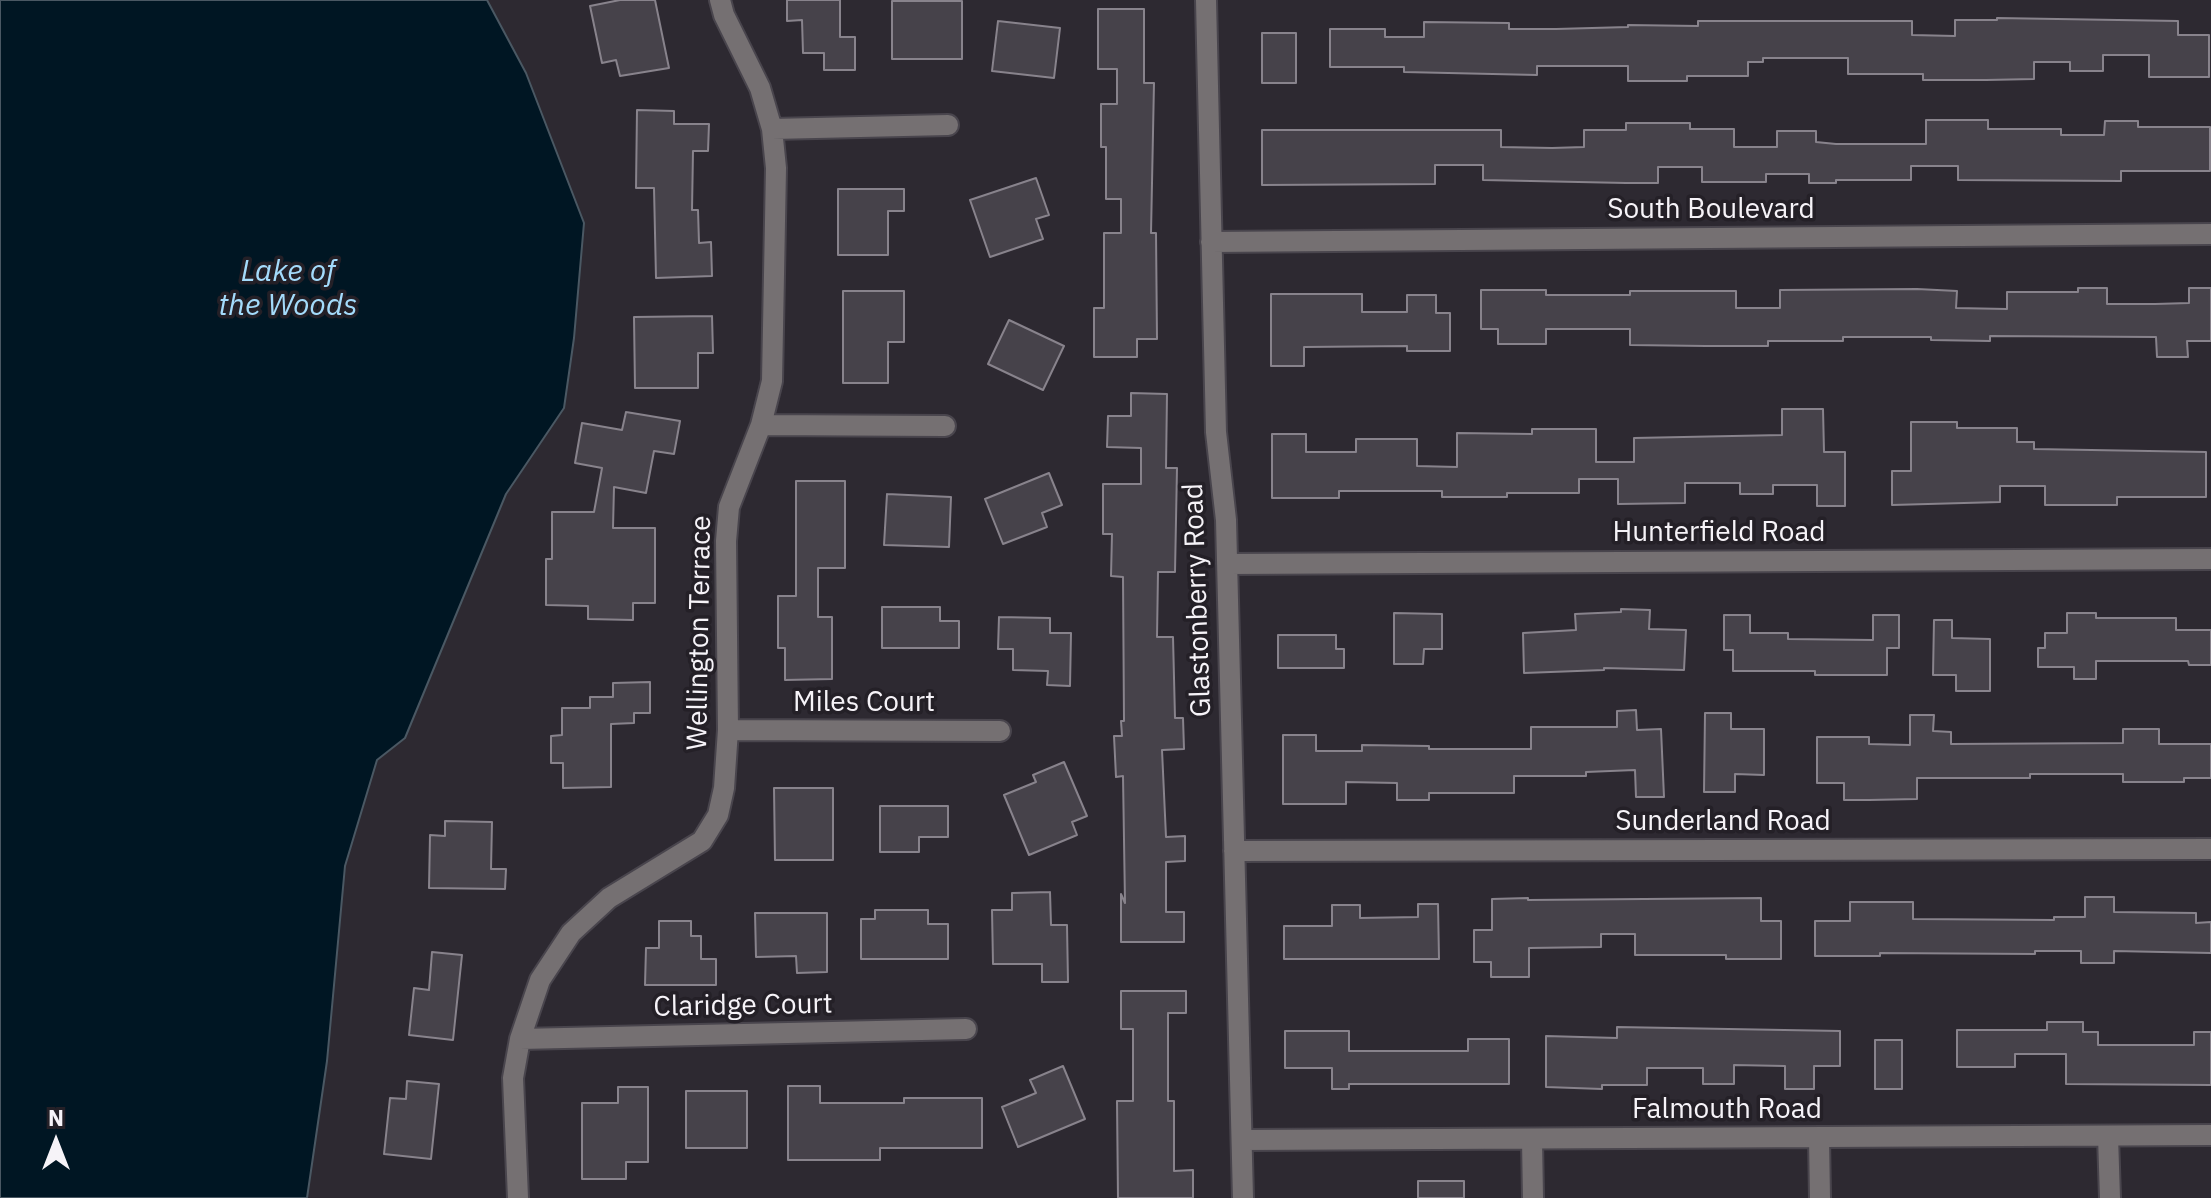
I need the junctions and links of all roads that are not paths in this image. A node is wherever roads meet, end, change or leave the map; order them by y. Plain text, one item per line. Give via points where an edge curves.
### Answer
1 (720, 0) edge
2 (1206, 0) edge
3 (948, 125) dead end
4 (772, 129) junction
5 (2211, 234) edge
6 (1211, 242) junction
7 (761, 425) junction
8 (945, 426) dead end
9 (2211, 559) edge
10 (1227, 564) junction
11 (728, 730) junction
12 (1000, 731) dead end
13 (2211, 849) edge
14 (1234, 851) junction
15 (966, 1029) dead end
16 (520, 1039) junction
17 (2211, 1135) edge
18 (2108, 1136) junction
19 (1819, 1137) junction
20 (1532, 1139) junction
21 (1243, 1140) junction
22 (518, 1198) edge
23 (1243, 1198) edge
24 (1533, 1198) edge
25 (1820, 1198) edge
26 (2110, 1198) edge

1 - 4 street, Wellington Terrace via 760,88
2 - 6 street, Glastonberry Road
3 - 4 street
4 - 7 street, Wellington Terrace via 772,381
5 - 6 street, South Boulevard
6 - 10 street, Glastonberry Road via 1216,432
7 - 8 street
7 - 11 street, Wellington Terrace via 729,507
9 - 10 street, Hunterfield Road
10 - 14 street, Glastonberry Road
11 - 12 street, Miles Court
11 - 16 street, Wellington Terrace via 718,815 702,841 609,898 571,933 540,980
13 - 14 street, Sunderland Road
14 - 21 street, Glastonberry Road
15 - 16 street, Claridge Court
16 - 22 street, Wellington Terrace via 513,1078
17 - 18 street, Falmouth Road
18 - 19 street, Falmouth Road
18 - 26 street
19 - 20 street, Falmouth Road
19 - 25 street
20 - 21 street, Falmouth Road
20 - 24 street
21 - 23 street, Glastonberry Road

